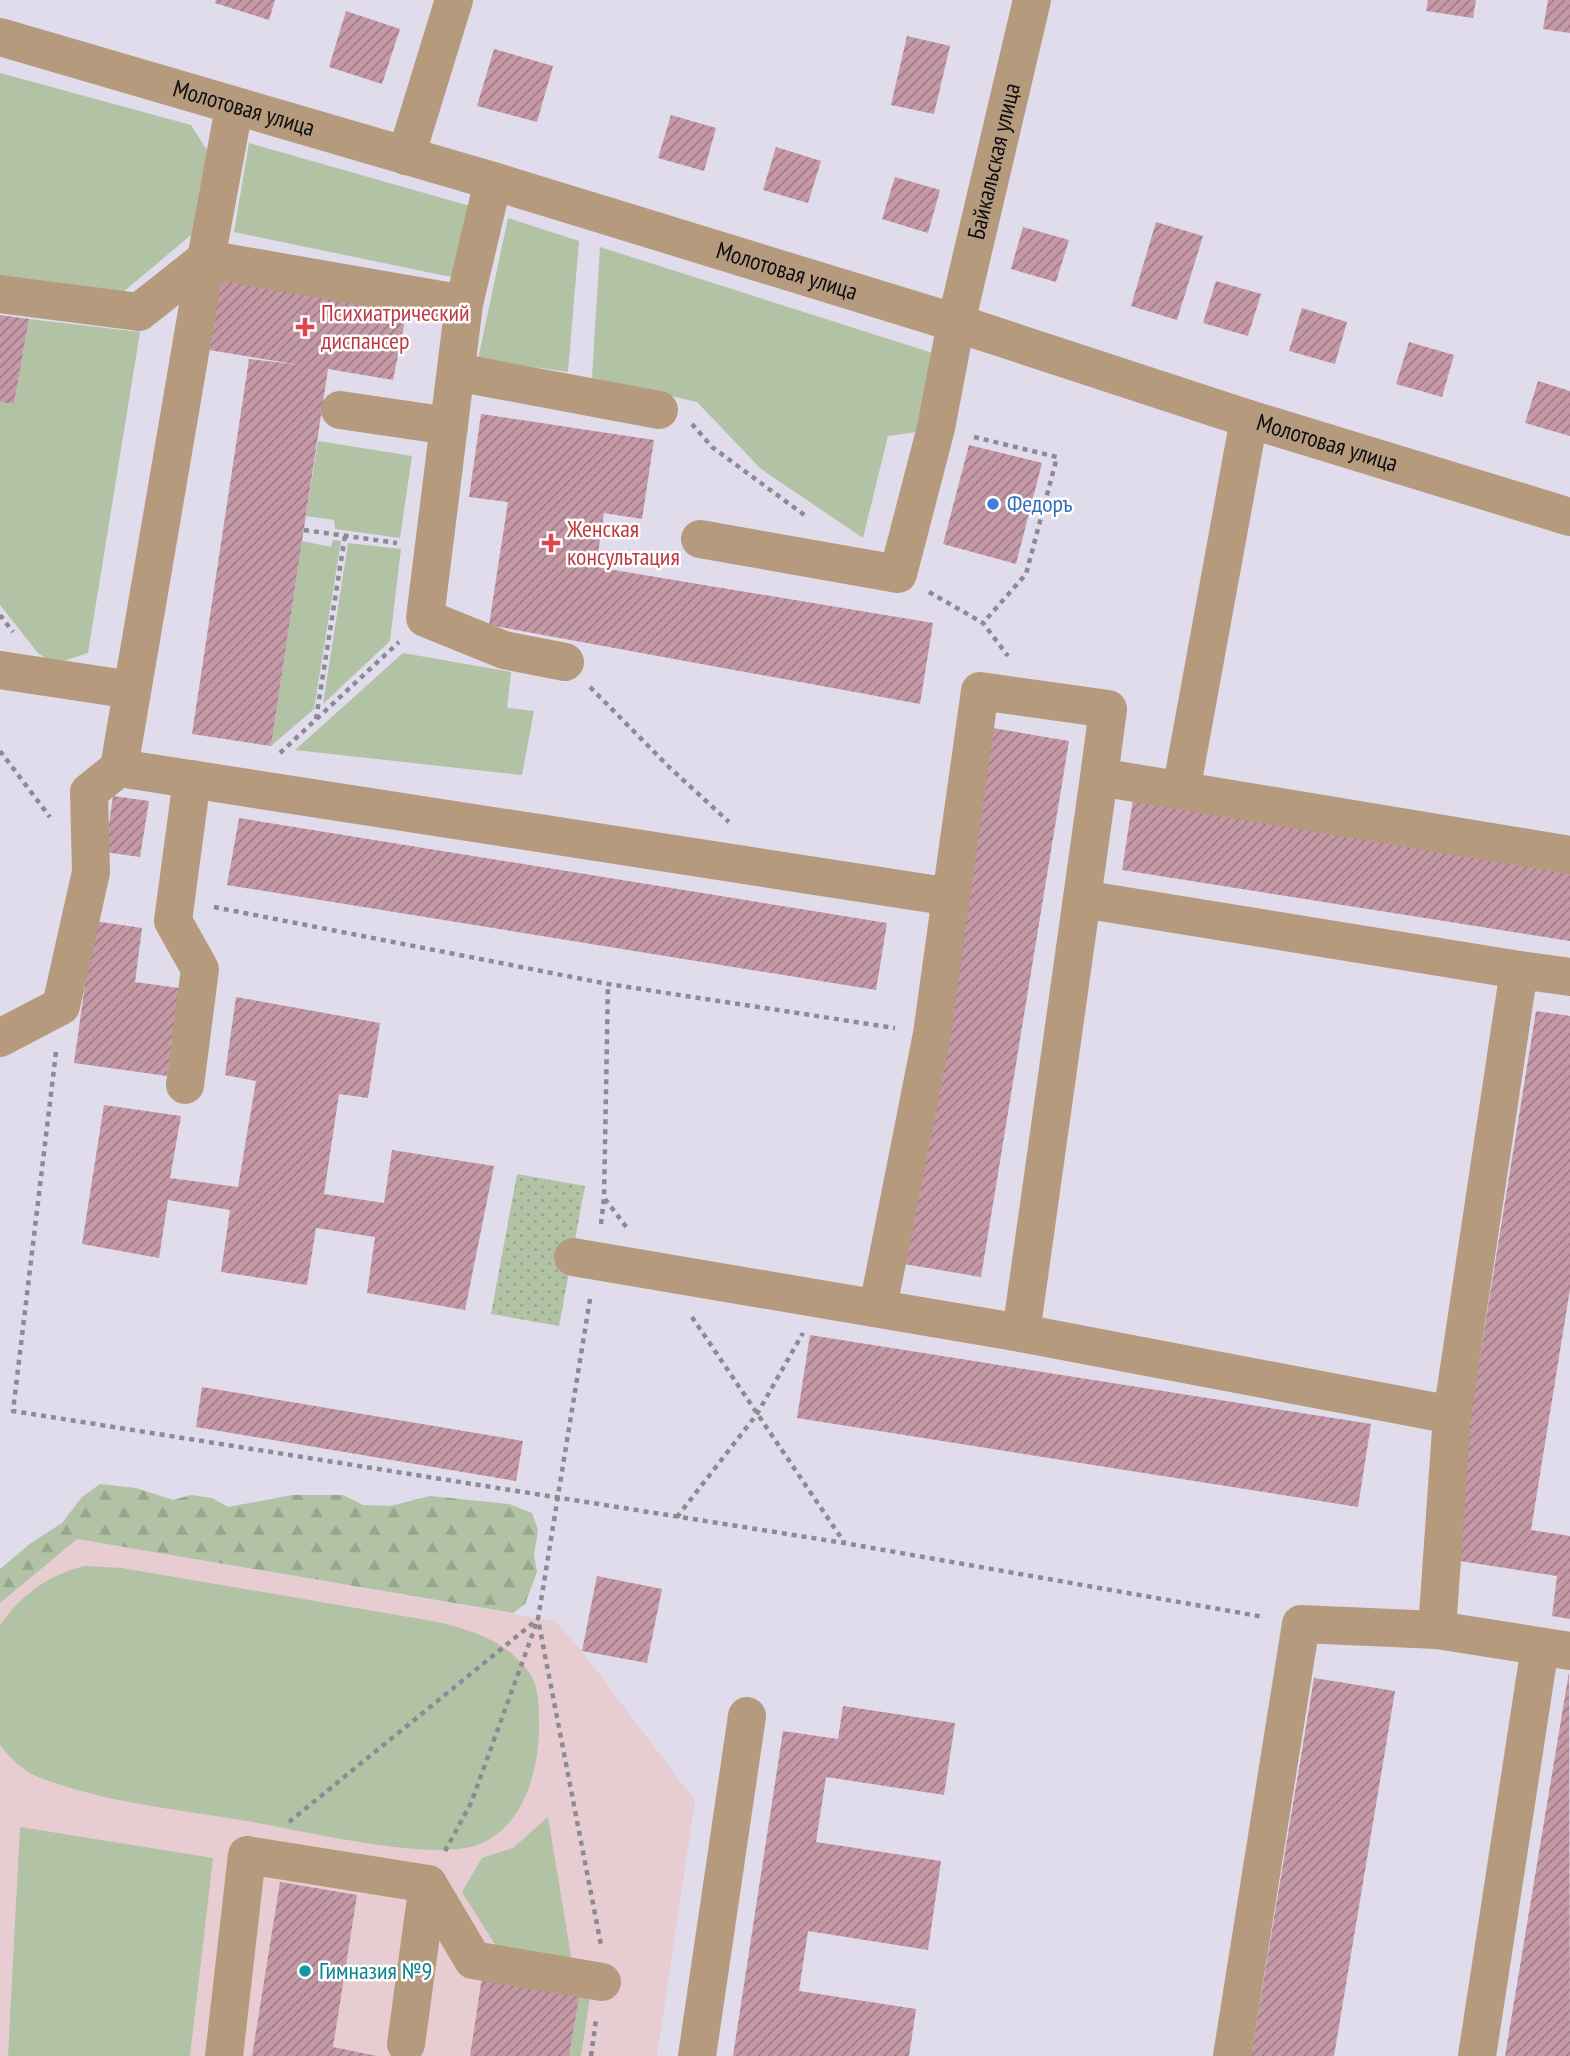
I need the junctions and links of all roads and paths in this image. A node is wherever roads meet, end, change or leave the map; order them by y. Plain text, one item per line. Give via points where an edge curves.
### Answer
1 (454, 0) edge
2 (1032, 0) edge
3 (0, 37) edge
4 (234, 108) junction
5 (406, 156) junction
6 (492, 181) junction
7 (206, 259) junction
8 (0, 294) edge
9 (464, 304) junction
10 (956, 323) junction
11 (456, 372) junction
12 (341, 410) dead end
13 (659, 410) joint
14 (1249, 419) junction
15 (449, 426) junction
16 (936, 428) junction
17 (1570, 517) edge
18 (813, 522) dead end
19 (304, 530) dead end
20 (345, 536) junction
21 (700, 539) dead end
22 (434, 548) junction
23 (898, 574) junction
24 (425, 618) junction
25 (983, 623) junction
26 (565, 662) joint
27 (0, 670) edge
28 (132, 690) junction
29 (1044, 700) junction
30 (316, 720) junction
31 (0, 751) edge
32 (119, 768) junction
33 (1099, 777) junction
34 (192, 779) junction
35 (243, 787) junction
36 (1181, 791) junction
37 (736, 828) dead end
38 (1570, 855) edge
39 (91, 872) junction
40 (951, 897) junction
41 (176, 900) junction
42 (1082, 900) junction
43 (1519, 970) junction
44 (1570, 977) edge
45 (608, 984) junction
46 (61, 1006) junction
47 (932, 1034) junction
48 (0, 1038) edge
49 (185, 1086) dead end
50 (604, 1198) junction
51 (584, 1259) junction
52 (662, 1273) junction
53 (823, 1298) junction
54 (878, 1307) junction
55 (1021, 1333) junction
56 (757, 1413) junction
57 (1452, 1415) junction
58 (559, 1496) junction
59 (677, 1517) junction
60 (844, 1544) junction
61 (538, 1619) junction
62 (1301, 1623) junction
63 (1437, 1630) junction
64 (1555, 1649) edge
65 (747, 1717) dead end
66 (247, 1855) junction
67 (428, 1884) junction
68 (602, 1982) junction
69 (406, 2044) dead end
70 (224, 2056) edge
71 (591, 2056) edge
72 (696, 2056) edge
73 (1232, 2056) edge
74 (1477, 2056) edge

1 - 5 street
2 - 10 street, Байкальская улица
3 - 4 street, Молотовая улица
4 - 5 street, Молотовая улица
4 - 7 street
5 - 6 street, Молотовая улица
6 - 9 street
6 - 10 street, Молотовая улица
7 - 8 street via 139,312
7 - 9 street
7 - 28 street
9 - 11 street
10 - 14 street, Молотовая улица
10 - 16 street, Байкальская улица
11 - 13 street
11 - 15 street
12 - 15 street
13 - 18 path via 693,424 712,447
14 - 17 street, Молотовая улица
14 - 36 street
15 - 22 street
16 - 23 street, Байкальская улица
16 - 25 path via 1057,457 1026,574
19 - 20 path
20 - 22 path
20 - 30 path
21 - 23 street
22 - 24 street
23 - 25 path
24 - 26 street via 504,650
24 - 30 path
25 - 29 path
26 - 37 path
27 - 28 street
28 - 32 street
29 - 33 street via 1108,709
29 - 40 street via 980,691
30 - 35 path
31 - 39 path
32 - 34 street
32 - 39 street via 89,792
33 - 36 street
33 - 42 street
34 - 35 street
34 - 41 street
35 - 40 street
36 - 38 street
39 - 46 street
40 - 47 street
41 - 45 path
41 - 49 street via 173,921 200,969
42 - 43 street
42 - 55 street
43 - 44 street
43 - 57 street
45 - 47 path
45 - 50 path
46 - 48 street
46 - 58 path via 13,1411
47 - 54 street
50 - 51 path
50 - 52 path
51 - 52 street
51 - 58 path
52 - 53 street
52 - 56 path
53 - 54 street
53 - 56 path
54 - 55 street
55 - 57 street
56 - 59 path
56 - 60 path
57 - 63 street
58 - 59 path
58 - 61 path
59 - 60 path
60 - 62 path
61 - 66 path
61 - 67 path via 471,1803
61 - 68 path via 602,1947
62 - 63 street
62 - 73 street
63 - 64 street
64 - 74 street
65 - 72 street
66 - 67 street
66 - 70 street
67 - 68 street via 473,1960
67 - 69 street
68 - 71 path

